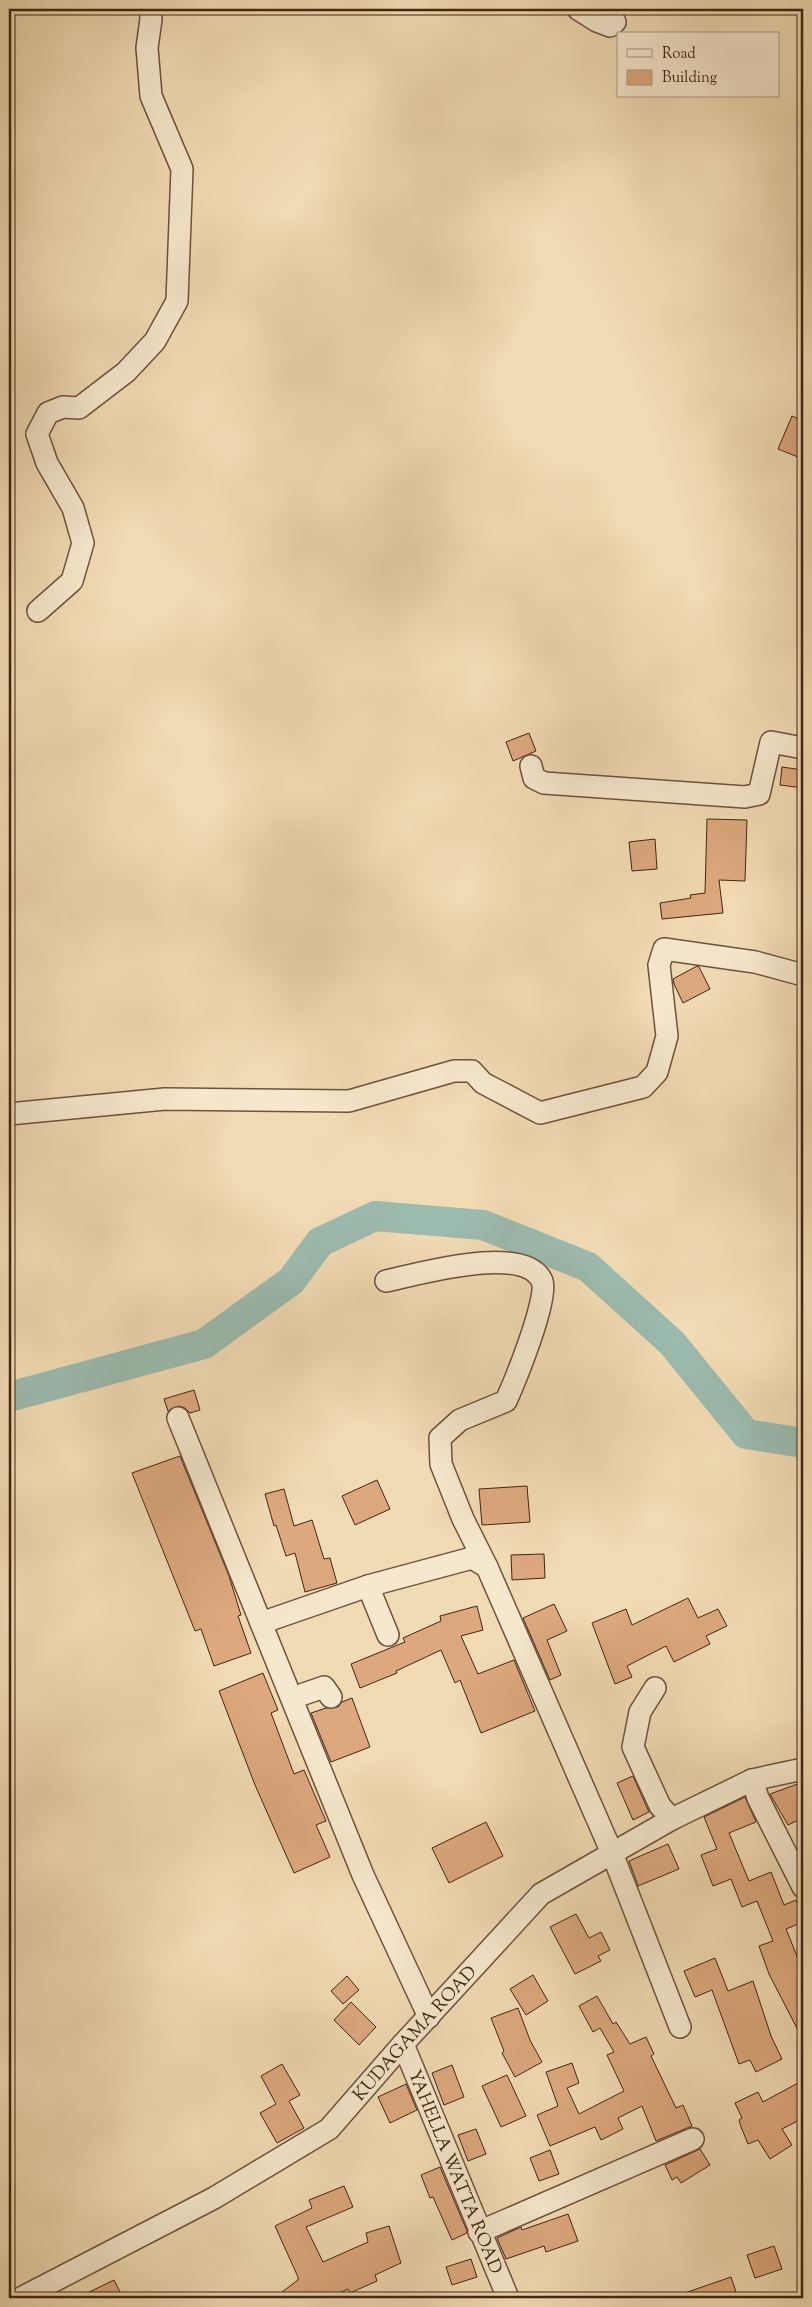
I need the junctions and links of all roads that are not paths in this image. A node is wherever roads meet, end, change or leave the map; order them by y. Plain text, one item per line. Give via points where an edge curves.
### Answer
1 (150, 9) edge
2 (578, 9) edge
3 (606, 9) edge
4 (38, 611) dead end
5 (803, 748) edge
6 (531, 766) dead end
7 (803, 975) edge
8 (9, 1114) edge
9 (386, 1280) dead end
10 (178, 1418) dead end
11 (487, 1567) junction
12 (368, 1586) junction
13 (261, 1623) junction
14 (388, 1635) dead end
15 (655, 1688) dead end
16 (331, 1697) dead end
17 (292, 1698) junction
18 (803, 1769) edge
19 (752, 1780) junction
20 (672, 1819) junction
21 (612, 1853) junction
22 (803, 1887) edge
23 (429, 2017) junction
24 (680, 2027) dead end
25 (403, 2044) junction
26 (693, 2139) dead end
27 (479, 2232) junction
28 (21, 2298) edge
29 (508, 2298) edge

1 - 4 street via 152,18 147,48 151,96 182,169 177,301 155,341 126,372 79,408 63,406 48,413 37,434 46,464 74,508 83,543 72,581
2 - 3 street via 610,26 615,22
5 - 6 street via 771,742 759,794 745,797 544,783 534,778
7 - 8 street via 755,962 664,949 659,965 667,1036 657,1072 643,1087 540,1113 483,1083 472,1071 454,1071 349,1101 165,1099
9 - 11 street via 491,1261 516,1262 534,1271 542,1282 542,1302 506,1401 460,1420 440,1438 441,1464
10 - 13 street
11 - 12 street via 472,1558
11 - 21 street
12 - 13 street
12 - 14 street
13 - 17 street
15 - 20 street via 640,1712 633,1747 660,1806
16 - 17 street via 324,1687
17 - 23 street via 363,1875
18 - 19 street, KUDAGAMA ROAD
19 - 20 street, KUDAGAMA ROAD
19 - 22 street
20 - 21 street, KUDAGAMA ROAD
21 - 23 street, KUDAGAMA ROAD via 541,1894
21 - 24 street
23 - 25 street, KUDAGAMA ROAD
25 - 27 street, YAHELLA WATTA ROAD
25 - 28 street, KUDAGAMA ROAD via 330,2129 214,2198
26 - 27 street
27 - 29 street, YAHELLA WATTA ROAD

